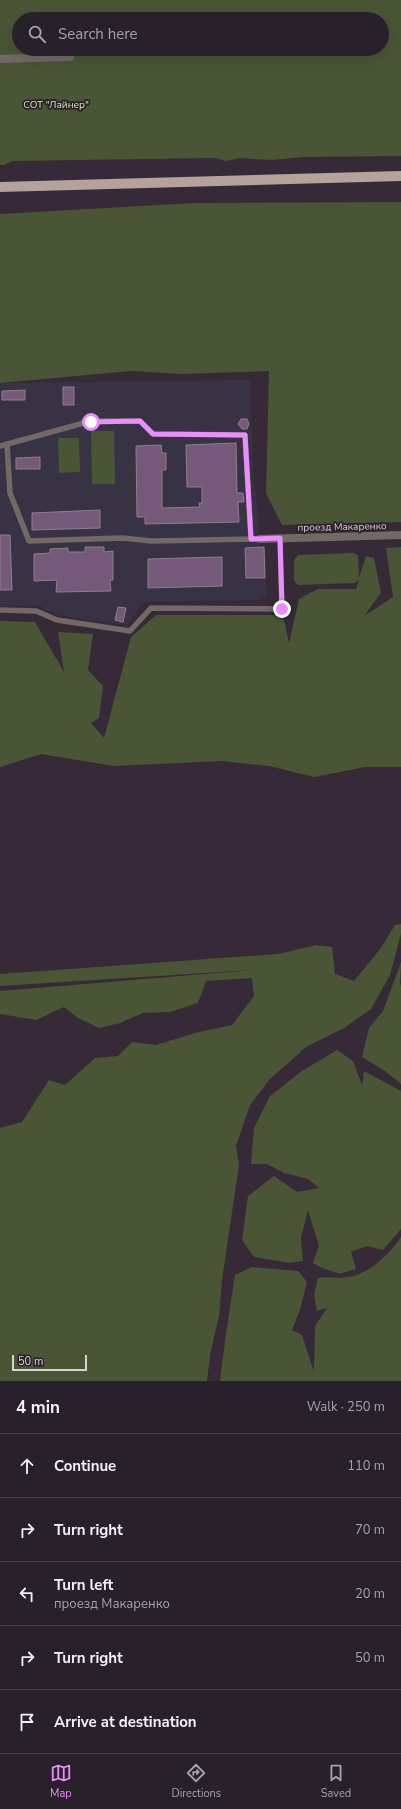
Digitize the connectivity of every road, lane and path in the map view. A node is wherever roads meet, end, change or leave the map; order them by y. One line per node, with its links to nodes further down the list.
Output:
1 (70, 57): 2 (street)
2 (0, 59)
3 (401, 176): 4 (main road)
4 (0, 187)
5 (7, 444): 6 (lane); 9 (lane); 9 (lane)
6 (0, 446)
7 (401, 536): 8 (street, проезд Макаренко)
8 (280, 538): 10 (street, проезд Макаренко); 11 (lane)
9 (251, 539): 10 (lane)
10 (260, 539)
11 (0, 610)

